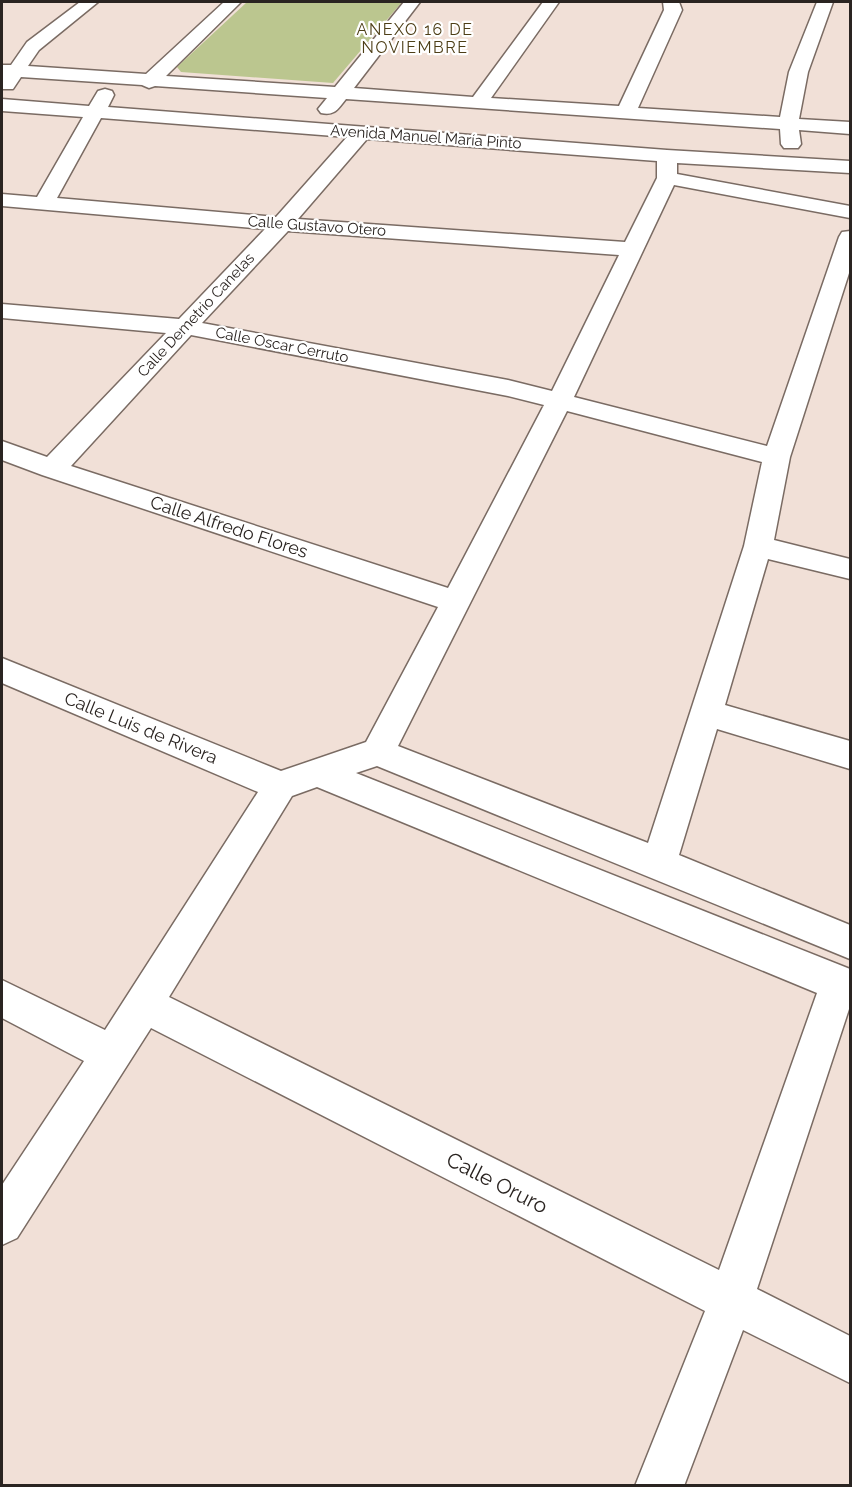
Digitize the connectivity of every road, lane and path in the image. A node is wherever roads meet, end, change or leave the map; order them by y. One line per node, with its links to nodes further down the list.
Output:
1 (90, 2): 8 (street)
2 (233, 2): 10 (street)
3 (412, 2): 12 (street)
4 (551, 2): 13 (street)
5 (671, 2): 16 (street)
6 (825, 2): 17 (street)
7 (2, 55): 8 (street)
8 (13, 66): 9 (street); 11 (street)
9 (114, 79): 10 (street); 15 (street)
10 (149, 82): 12 (street)
11 (2, 91)
12 (338, 94): 13 (street); 18 (street)
13 (478, 103): 16 (street)
14 (2, 105): 15 (street, Avenida Manuel María Pinto)
15 (96, 112): 18 (street, Avenida Manuel María Pinto); 26 (street)
16 (626, 113): 17 (street)
17 (787, 124): 19 (street); 22 (street)
18 (316, 128): 20 (street, Avenida Manuel María Pinto)
19 (850, 128)
20 (362, 132): 23 (street, Avenida Manuel María Pinto); 29 (street, Calle Demetrio Canelas)
21 (763, 162): 22 (street, Avenida Manuel María Pinto); 23 (street, Avenida Manuel María Pinto); 27 (street)
22 (795, 164): 24 (street, Avenida Manuel María Pinto)
23 (667, 167): 27 (street); 31 (street)
24 (850, 167)
25 (2, 200): 26 (street, Calle Gustavo Otero)
26 (44, 203): 29 (street, Calle Gustavo Otero)
27 (811, 205): 28 (street)
28 (850, 212)
29 (282, 224): 31 (street, Calle Gustavo Otero); 34 (street, Calle Demetrio Canelas)
30 (850, 237): 33 (street)
31 (632, 249): 35 (street)
32 (2, 311): 34 (street, Calle Oscar Cerruto)
33 (838, 313): 37 (street)
34 (185, 327): 35 (street, Calle Oscar Cerruto); 38 (street, Calle Demetrio Canelas)
35 (560, 400): 37 (street, Calle Oscar Cerruto); 41 (street)
36 (2, 450): 38 (street, Calle Alfredo Flores)
37 (777, 457): 39 (street)
38 (52, 469): 41 (street, Calle Alfredo Flores)
39 (758, 546): 40 (street); 43 (street)
40 (850, 569)
41 (457, 602): 44 (street)
42 (3, 672): 47 (street, Calle Luis de Rivera)
43 (705, 712): 45 (street); 48 (street)
44 (378, 752): 46 (street); 48 (street)
45 (850, 755)
46 (318, 773): 47 (street); 50 (street)
47 (280, 786): 52 (street)
48 (659, 863): 49 (street)
49 (850, 942)
50 (845, 986): 55 (street)
51 (2, 998): 53 (street)
52 (144, 1004): 53 (street); 55 (street, Calle Oruro)
53 (112, 1054): 54 (street)
54 (2, 1223)
55 (730, 1301): 56 (street, Calle Oruro); 57 (street)
56 (850, 1360)
57 (659, 1485)

